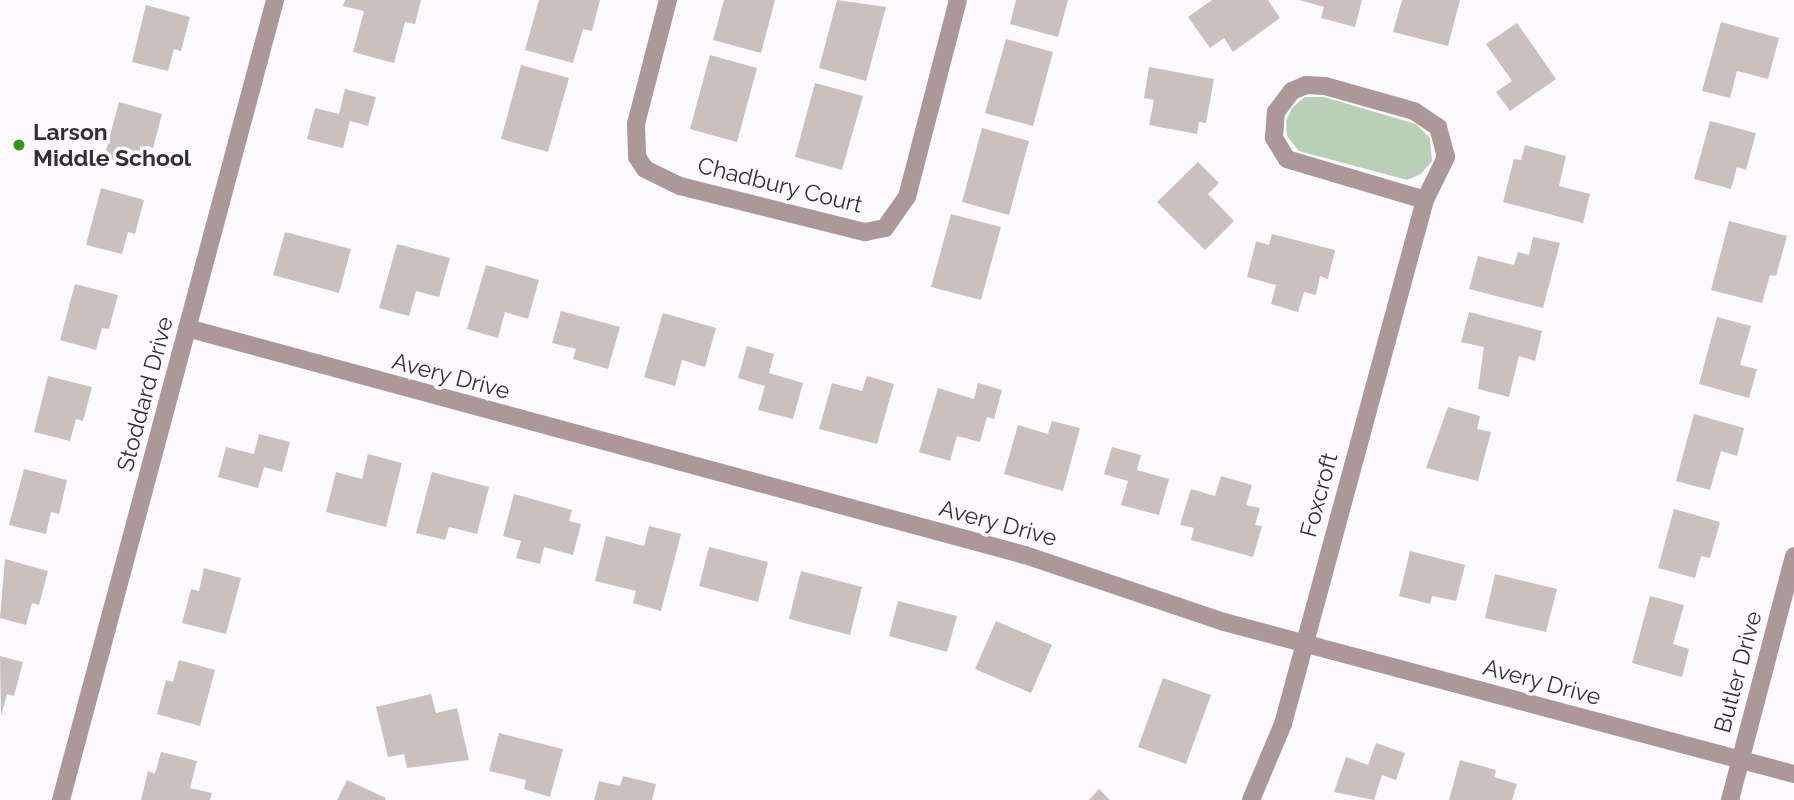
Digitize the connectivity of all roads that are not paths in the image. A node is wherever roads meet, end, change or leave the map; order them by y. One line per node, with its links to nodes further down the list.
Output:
1 (275, 0): 5 (street, Stoddard Drive)
2 (668, 0): 3 (street, Chadbury Court)
3 (958, 0)
4 (1425, 200): 4 (street, Foxcroft); 7 (street, Foxcroft)
5 (187, 328): 7 (street, Avery Drive); 10 (street, Stoddard Drive)
6 (1794, 556): 8 (street, Butler Drive)
7 (1304, 643): 8 (street, Avery Drive); 11 (street, Foxcroft)
8 (1740, 760): 9 (street, Avery Drive); 12 (street, Butler Drive)
9 (1794, 774)
10 (61, 800)
11 (1251, 800)
12 (1730, 800)

